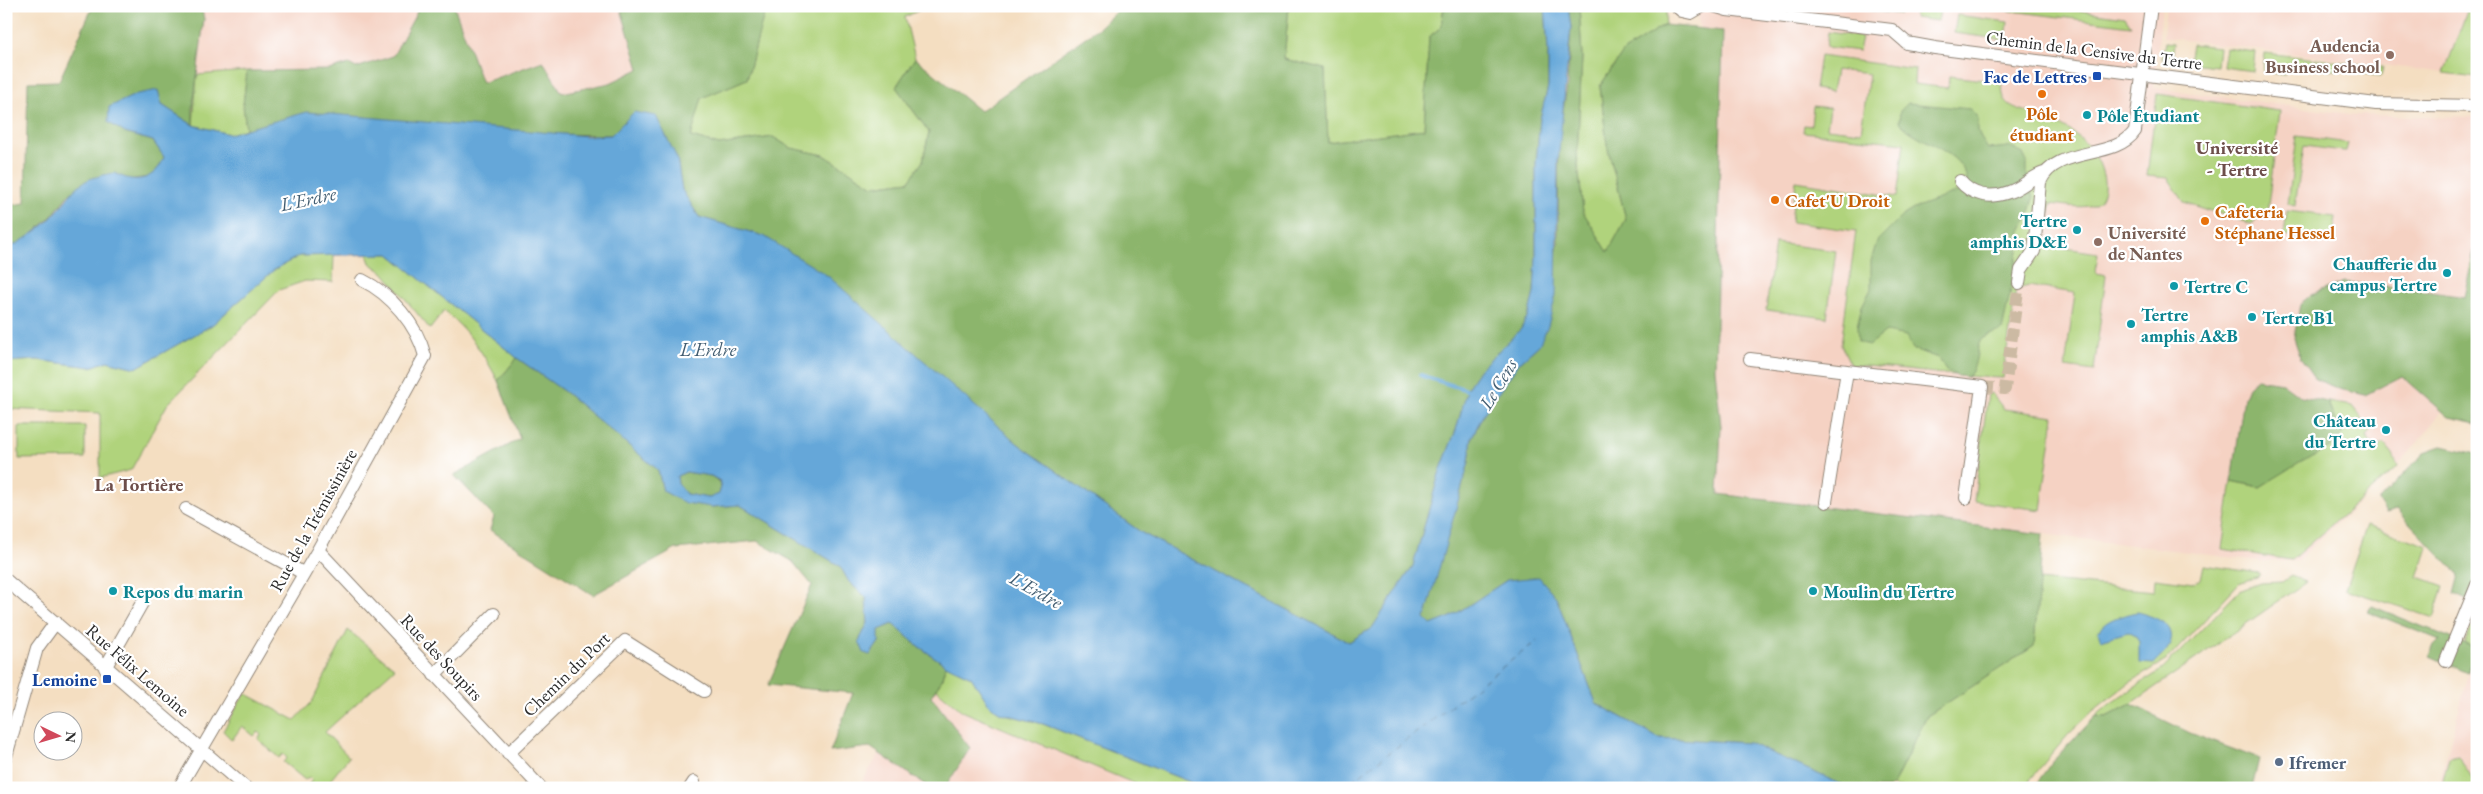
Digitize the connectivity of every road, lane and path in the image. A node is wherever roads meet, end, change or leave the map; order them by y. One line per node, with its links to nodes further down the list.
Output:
1 (1676, 6): 2 (street)
2 (1703, 6)
3 (1714, 6): 5 (street, Chemin de la Censive du Tertre)
4 (2150, 6): 5 (street)
5 (2143, 74): 6 (street, Chemin de la Censive du Tertre); 7 (street)
6 (2477, 106)
7 (2044, 173): 8 (street); 10 (street)
8 (1960, 181)
9 (362, 280): 16 (street, Rue de la Trémissinière)
10 (2019, 283)
11 (1750, 359): 12 (street)
12 (1847, 371): 13 (street); 14 (street)
13 (1966, 498)
14 (1826, 502)
15 (186, 509): 17 (street)
16 (318, 550): 17 (street, Rue de la Trémissinière); 25 (street, Rue des Soupirs)
17 (303, 573): 27 (street, Rue de la Trémissinière)
18 (6, 580): 22 (street, Rue Félix Lemoine)
19 (2477, 586): 23 (street)
20 (142, 603): 24 (street)
21 (494, 614): 25 (street)
22 (56, 622): 24 (street, Rue Félix Lemoine); 29 (street)
23 (2446, 661)
24 (105, 668): 27 (street, Rue Félix Lemoine)
25 (434, 675): 28 (street, Rue des Soupirs)
26 (704, 691): 28 (street, Chemin du Port)
27 (202, 750): 30 (street, Rue de la Trémissinière); 31 (street, Rue Félix Lemoine)
28 (508, 754): 32 (street, Rue des Soupirs)
29 (6, 756)
30 (179, 788)
31 (246, 788)
32 (541, 788)

